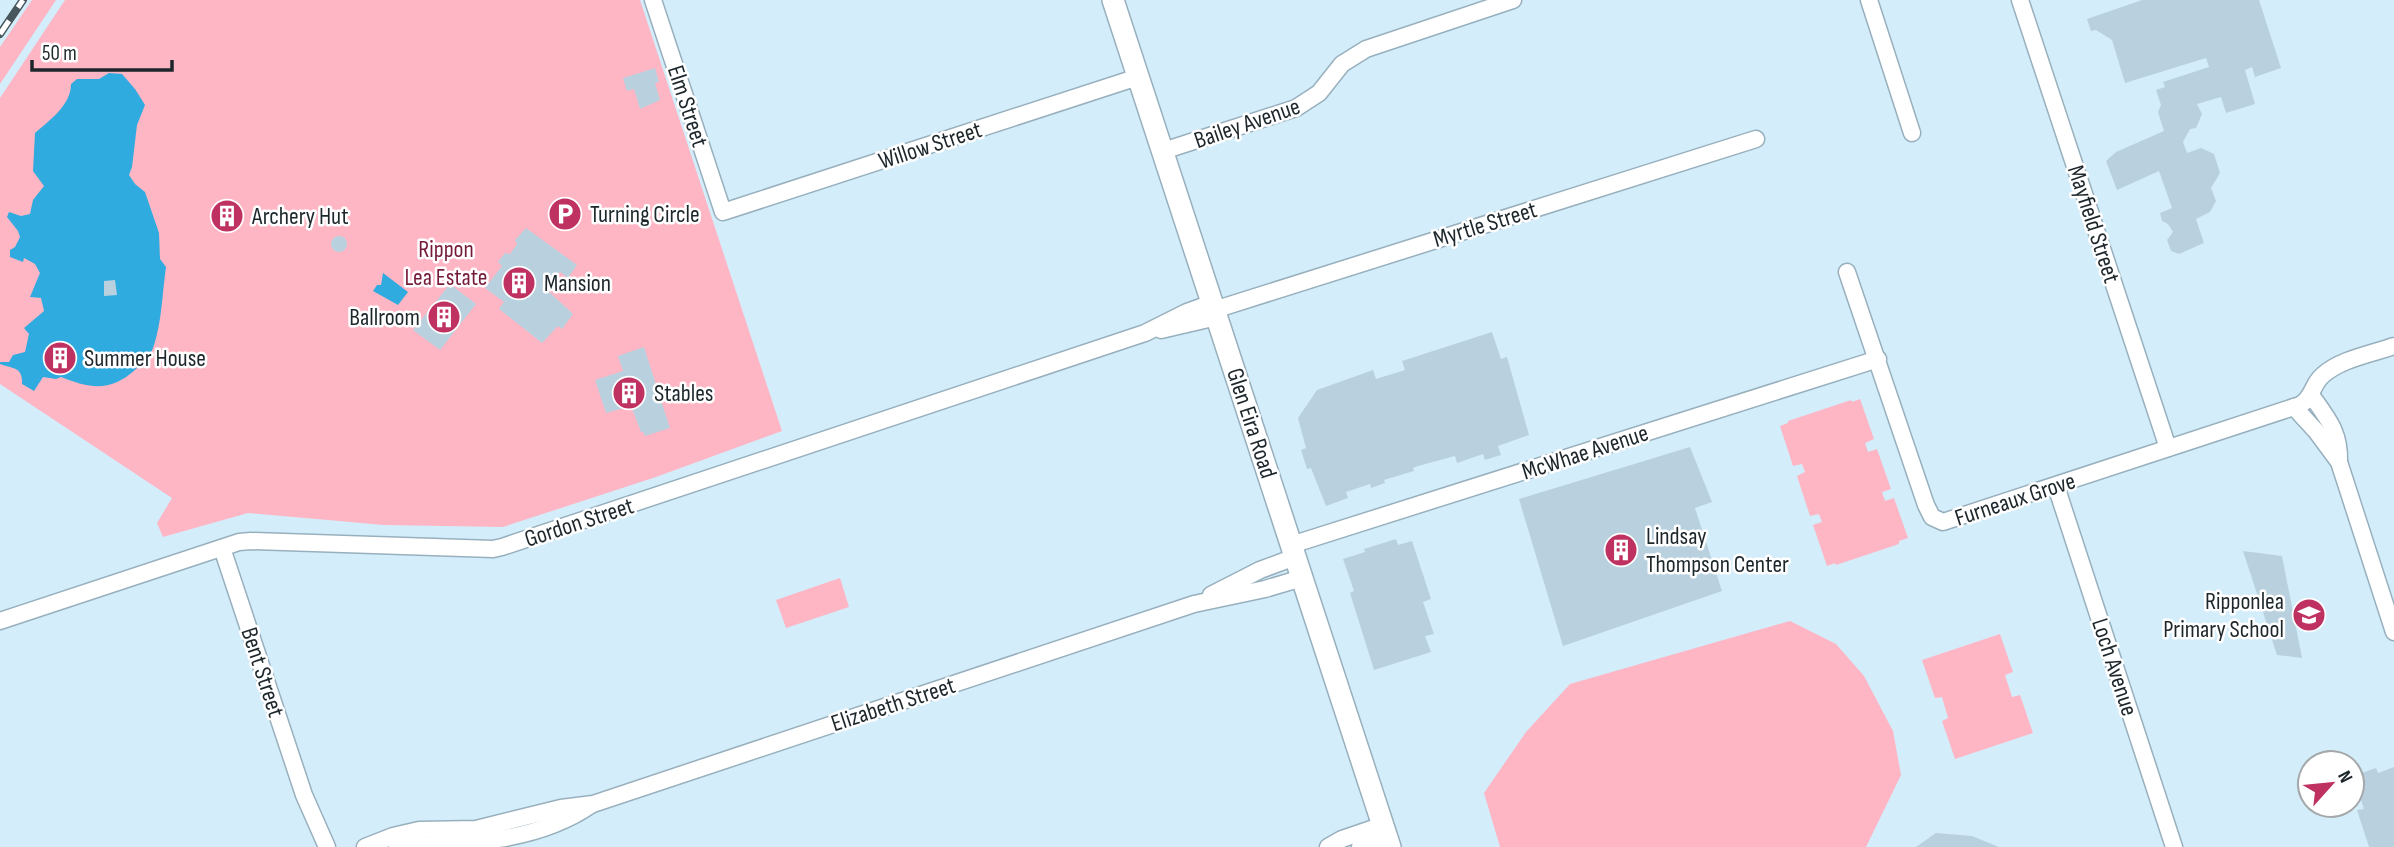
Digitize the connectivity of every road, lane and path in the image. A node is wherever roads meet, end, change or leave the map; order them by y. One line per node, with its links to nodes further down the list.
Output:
1 (653, 0): 10 (street, Elm Street)
2 (1113, 0): 6 (main road, Glen Eira Road)
3 (1513, 0): 9 (street, Bailey Avenue)
4 (1869, 0): 7 (street)
5 (2020, 0): 16 (street, Mayfield Street)
6 (1138, 77): 9 (main road, Glen Eira Road); 10 (street, Willow Street)
7 (1912, 133)
8 (1756, 139): 12 (street, Myrtle Street)
9 (1163, 151): 12 (main road, Glen Eira Road)
10 (723, 212)
11 (1847, 272): 14 (street, Furneaux Grove)
12 (1214, 310): 18 (street, Gordon Street); 19 (main road, Glen Eira Road)
13 (2394, 346): 15 (street)
14 (1878, 359): 17 (street, Furneaux Grove); 19 (street, McWhae Avenue)
15 (2303, 402): 16 (street, Furneaux Grove); 23 (street)
16 (2168, 448): 17 (street, Furneaux Grove)
17 (2056, 486): 33 (street, Loch Avenue)
18 (222, 548): 22 (street, Gordon Street); 24 (street, Bent Street)
19 (1293, 551): 20 (main road, Glen Eira Road); 21 (street, Elizabeth Street)
20 (1302, 578): 21 (street, Elizabeth Street); 26 (main road, Glen Eira Road)
21 (1194, 604): 25 (street, Elizabeth Street)
22 (0, 621)
23 (2394, 632)
24 (304, 795): 27 (street, Bent Street); 28 (street, Bent Street)
25 (593, 804): 29 (street, Elizabeth Street); 30 (street, Elizabeth Street)
26 (1387, 837): 31 (street); 32 (street)
27 (316, 847)
28 (327, 847)
29 (365, 847)
30 (397, 847)
31 (1328, 847)
32 (1360, 847)
33 (2174, 847)

